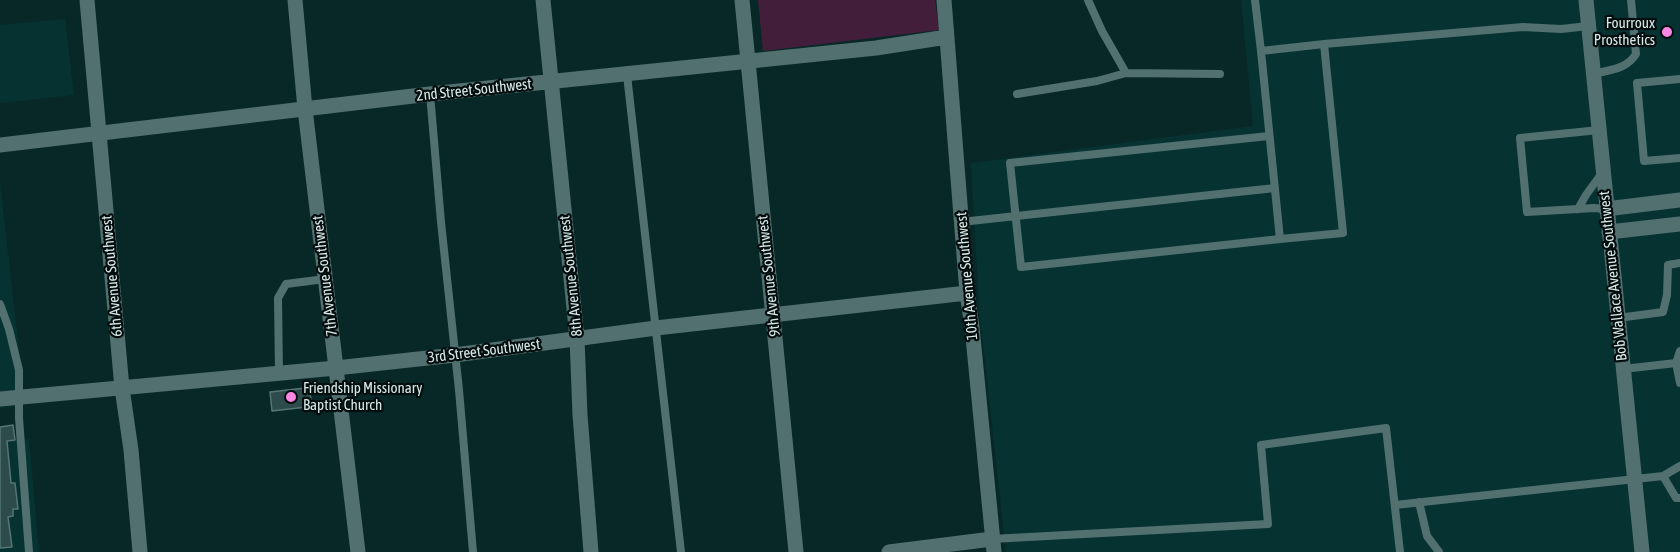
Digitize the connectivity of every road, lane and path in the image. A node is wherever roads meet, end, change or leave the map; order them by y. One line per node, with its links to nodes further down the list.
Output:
1 (87, 0): 25 (street, 6th Avenue Southwest)
2 (295, 0): 23 (street, 7th Avenue Southwest)
3 (543, 0): 20 (street, 8th Avenue Southwest)
4 (742, 0): 14 (street, 9th Avenue Southwest)
5 (944, 0): 11 (street, 10th Avenue Southwest)
6 (1088, 0): 15 (lane)
7 (1255, 0): 13 (lane)
8 (1586, 0): 10 (street, Bob Wallace Avenue Southwest)
9 (1631, 0): 17 (lane)
10 (1588, 26): 12 (lane); 17 (street, Bob Wallace Avenue Southwest)
11 (947, 37): 14 (street, 2nd Street Southwest); 35 (street, 10th Avenue Southwest)
12 (1324, 44): 13 (lane); 38 (lane)
13 (1261, 51): 26 (lane)
14 (748, 62): 18 (street, 2nd Street Southwest); 43 (street, 9th Avenue Southwest)
15 (1126, 73): 16 (lane); 22 (lane)
16 (1220, 74)
17 (1593, 74): 24 (street, Bob Wallace Avenue Southwest)
18 (627, 75): 20 (street, 2nd Street Southwest); 45 (lane)
19 (1680, 79): 28 (lane)
20 (551, 82): 21 (street, 2nd Street Southwest); 46 (street, 8th Avenue Southwest)
21 (430, 94): 23 (street, 2nd Street Southwest); 48 (lane)
22 (1017, 94)
23 (305, 109): 25 (street, 2nd Street Southwest); 40 (street, 7th Avenue Southwest)
24 (1599, 130): 29 (street, Bob Wallace Avenue Southwest); 32 (lane)
25 (99, 133): 27 (street, 2nd Street Southwest); 54 (street, 6th Avenue Southwest)
26 (1269, 136): 30 (lane); 34 (lane)
27 (0, 146)
28 (1680, 158)
29 (1603, 172): 32 (lane); 33 (street, Bob Wallace Avenue Southwest)
30 (1275, 188): 34 (lane); 38 (lane)
31 (1680, 201): 33 (street)
32 (1578, 209): 33 (lane)
33 (1606, 209): 37 (street, Bob Wallace Avenue Southwest)
34 (1016, 215): 35 (lane); 38 (lane)
35 (962, 222): 41 (street, 10th Avenue Southwest)
36 (1680, 224): 37 (street)
37 (1609, 232): 44 (street, Bob Wallace Avenue Southwest)
38 (1280, 239)
39 (1680, 263): 44 (lane)
40 (325, 279): 50 (street, 7th Avenue Southwest); 52 (lane)
41 (967, 293): 43 (street, 3rd Street Southwest); 63 (street, 10th Avenue Southwest)
42 (0, 304): 55 (lane)
43 (773, 315): 45 (street, 3rd Street Southwest); 70 (street, 9th Avenue Southwest)
44 (1618, 318): 51 (street, Bob Wallace Avenue Southwest)
45 (656, 328): 46 (street, 3rd Street Southwest); 69 (lane)
46 (578, 338): 48 (street, 3rd Street Southwest); 68 (street, 8th Avenue Southwest)
47 (1680, 351): 49 (lane)
48 (456, 355): 50 (street, 3rd Street Southwest); 67 (lane)
49 (1676, 363): 51 (lane); 53 (lane)
50 (336, 368): 52 (street, 3rd Street Southwest); 66 (street, 7th Avenue Southwest)
51 (1623, 369): 59 (street, Bob Wallace Avenue Southwest)
52 (279, 373): 54 (street, 3rd Street Southwest)
53 (1680, 383)
54 (122, 388): 55 (street, 3rd Street Southwest); 65 (street, 6th Avenue Southwest)
55 (19, 397): 56 (street, 3rd Street Southwest); 64 (lane)
56 (0, 399)
57 (1680, 466): 58 (lane)
58 (1663, 476): 59 (lane); 60 (lane)
59 (1635, 480): 61 (lane); 74 (street, Bob Wallace Avenue Southwest)
60 (1680, 498)
61 (1419, 502): 62 (lane); 73 (lane)
62 (1395, 505): 63 (lane); 72 (lane)
63 (993, 546): 71 (street)
64 (29, 552)
65 (140, 552)
66 (358, 552)
67 (473, 552)
68 (591, 552)
69 (681, 552)
70 (796, 552)
71 (889, 552)
72 (1400, 552)
73 (1439, 552)
74 (1642, 552)

